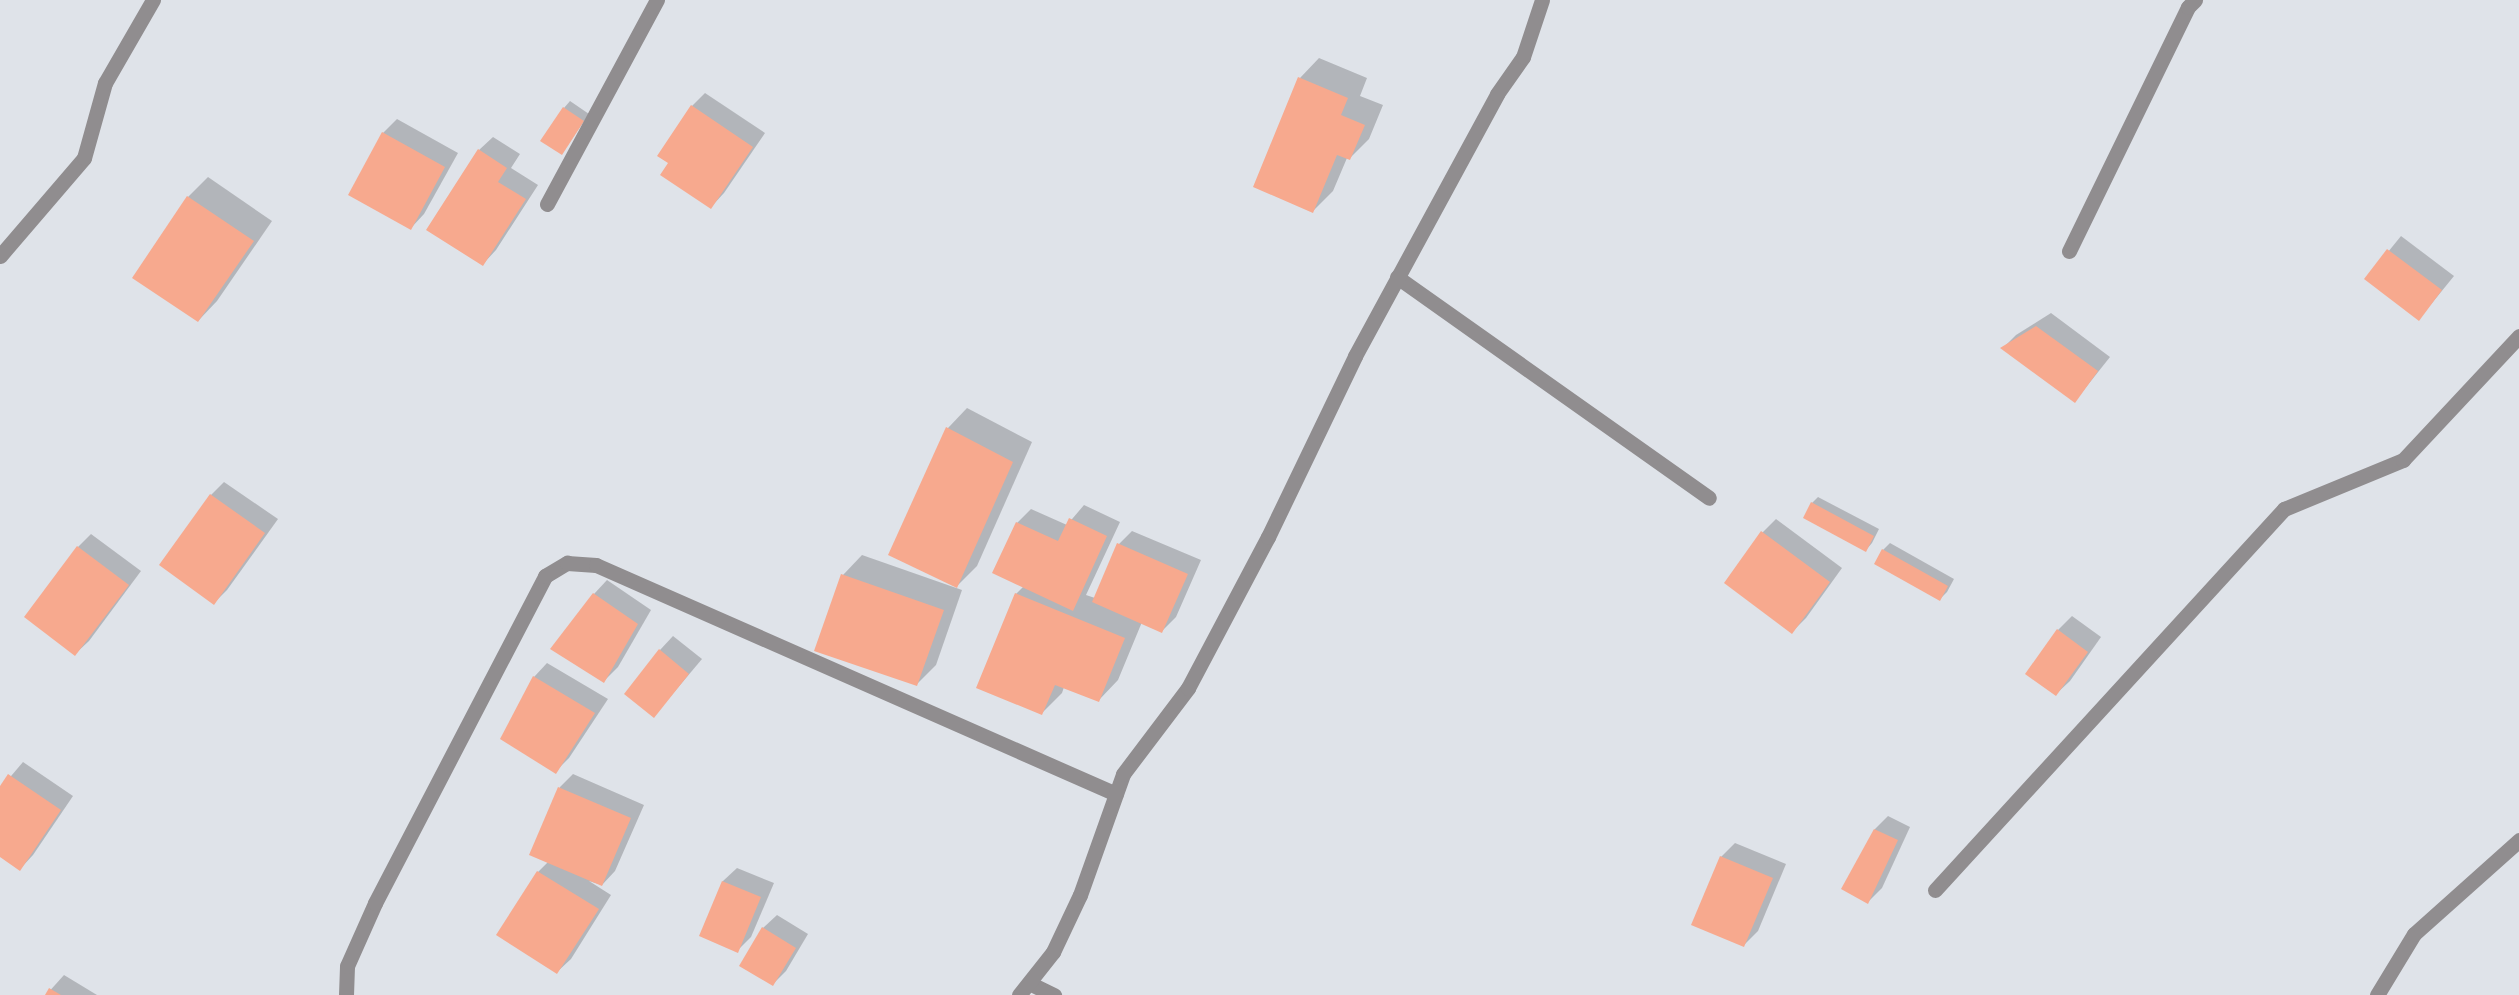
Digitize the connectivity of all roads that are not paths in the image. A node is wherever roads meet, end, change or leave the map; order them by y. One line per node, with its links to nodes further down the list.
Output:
1 (153, 0): 7 (street)
2 (657, 0): 5 (street)
3 (1542, 0): 8 (street)
4 (2195, 0): 6 (street)
5 (547, 204)
6 (2069, 251)
7 (0, 256)
8 (1397, 277): 10 (street); 11 (street)
9 (2519, 336): 13 (street)
10 (1709, 498)
11 (1116, 794): 14 (street); 15 (street)
12 (2519, 840): 17 (street)
13 (1935, 890)
14 (1024, 989): 16 (street)
15 (346, 995)
16 (1054, 995)
17 (2377, 995)

